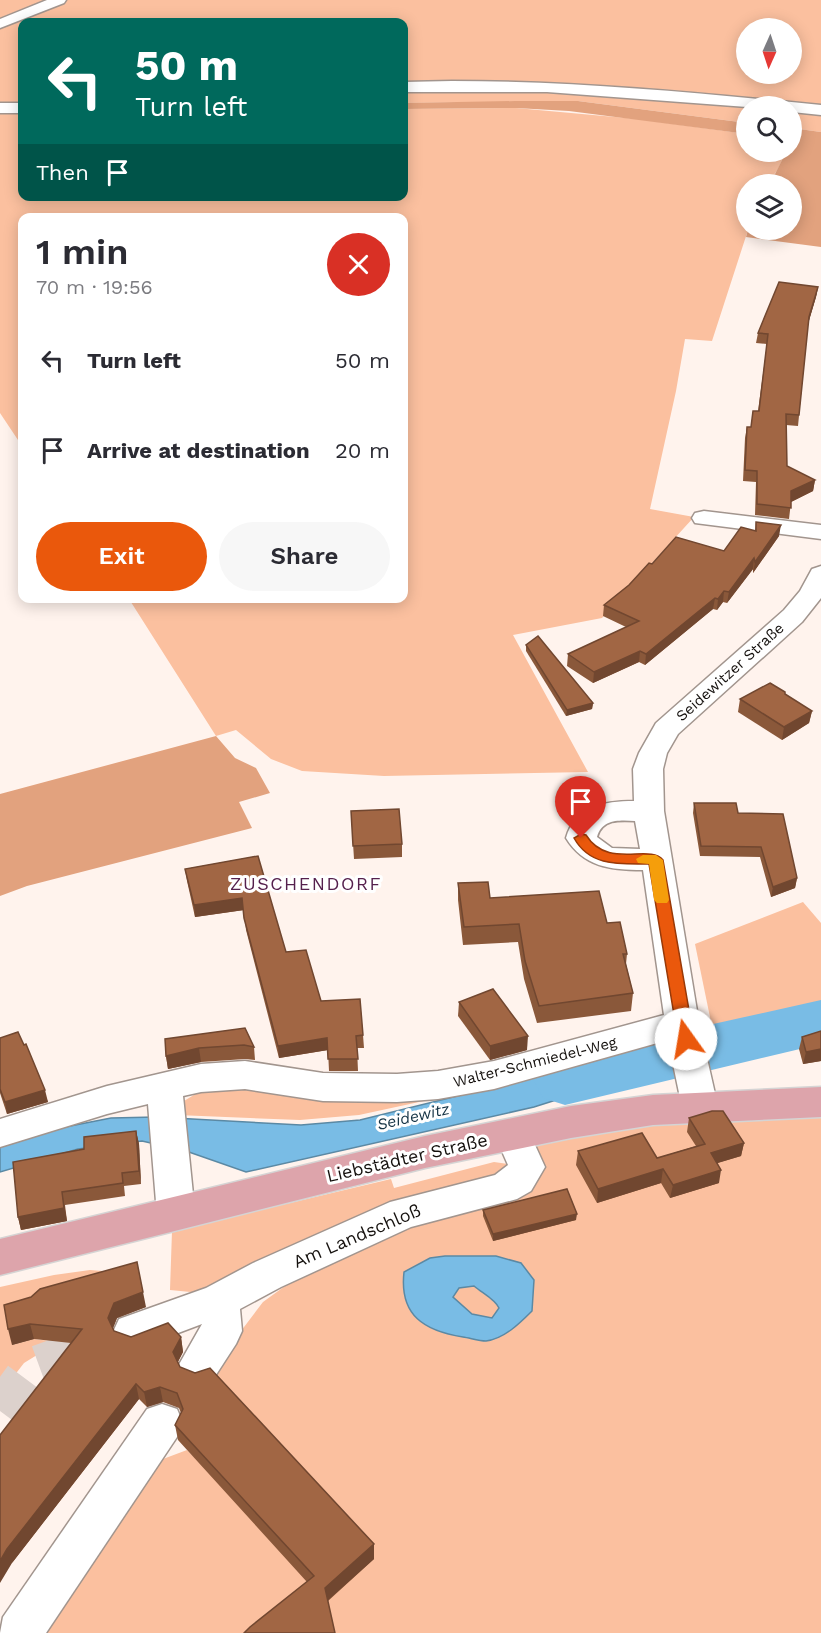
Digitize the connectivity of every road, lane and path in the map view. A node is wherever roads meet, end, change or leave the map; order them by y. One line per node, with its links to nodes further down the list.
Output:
1 (59, 0): 2 (street)
2 (0, 24)
3 (408, 87): 4 (street)
4 (736, 102)
5 (0, 108): 6 (street)
6 (18, 108)
7 (802, 108): 8 (street)
8 (821, 110)
9 (704, 518): 10 (street)
10 (821, 532)
11 (821, 574): 12 (street, Seidewitzer Straße)
12 (649, 811): 13 (street, Seidewitzer Straße); 13 (street)
13 (656, 860): 14 (street, Seidewitzer Straße)
14 (687, 1043): 15 (street, Walter-Schmiedel-Weg); 17 (street, Seidewitzer Straße)
15 (165, 1095): 18 (street, Walter-Schmiedel-Weg); 20 (street)
16 (821, 1102): 17 (main road, Liebstädter Straße)
17 (700, 1107): 19 (main road, Liebstädter Straße)
18 (0, 1133)
19 (512, 1133): 20 (main road, Liebstädter Straße); 22 (street, Am Landschloß)
20 (176, 1214): 21 (main road, Liebstädter Straße)
21 (0, 1257)
22 (220, 1300): 23 (street, Am Landschloß); 24 (street)
23 (133, 1332)
24 (198, 1368)
25 (162, 1423): 26 (street)
26 (20, 1633)

